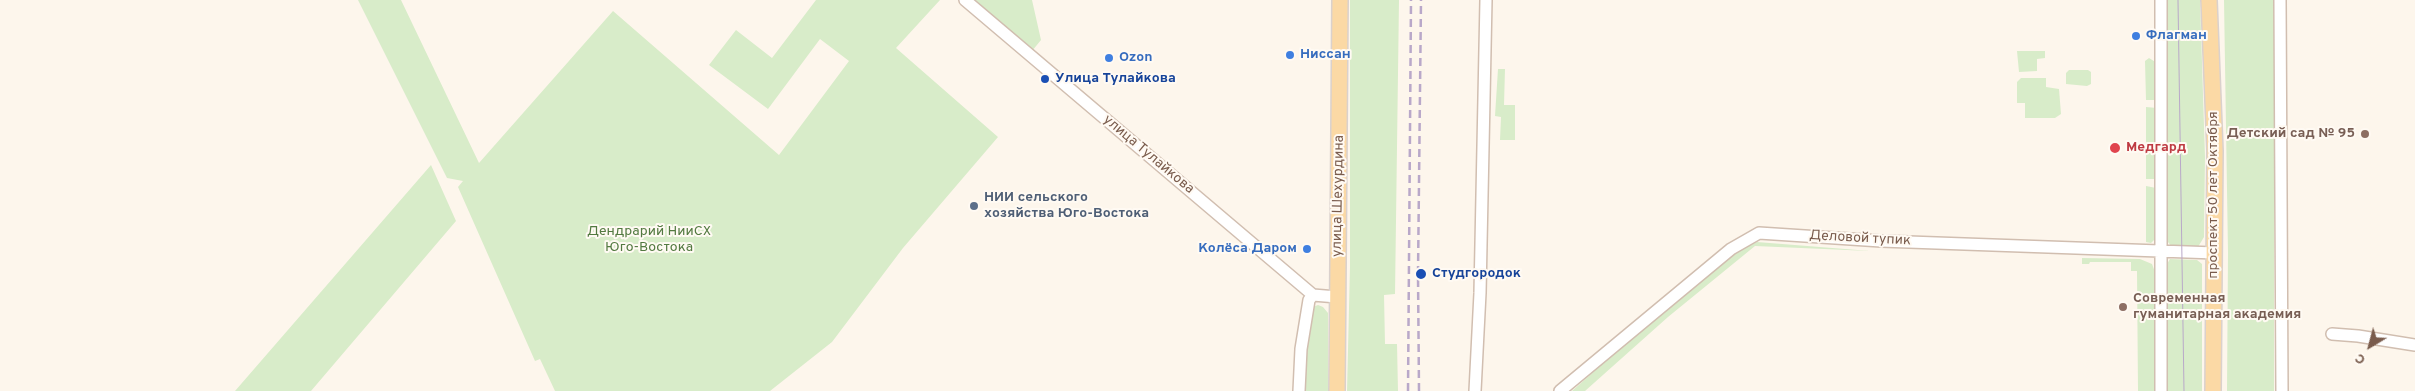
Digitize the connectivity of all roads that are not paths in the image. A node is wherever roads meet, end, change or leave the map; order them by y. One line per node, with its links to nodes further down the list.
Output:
1 (965, 0): 9 (street, улица Тулайкова)
2 (1340, 0): 10 (main road, улица Шехурдина)
3 (1486, 0): 15 (street)
4 (2161, 0): 7 (street)
5 (2209, 0): 8 (main road, проспект 50 лет Октября)
6 (2280, 0): 19 (street)
7 (2161, 252): 8 (street, Деловой тупик); 16 (street, Деловой тупик); 17 (street)
8 (2215, 253): 18 (main road, проспект 50 лет Октября)
9 (1313, 295): 10 (street); 13 (street)
10 (1338, 297): 14 (main road, улица Шехурдина)
11 (2332, 334): 12 (street)
12 (2415, 345)
13 (1299, 391)
14 (1337, 391)
15 (1475, 391)
16 (1560, 391)
17 (2161, 391)
18 (2213, 391)
19 (2282, 391)

